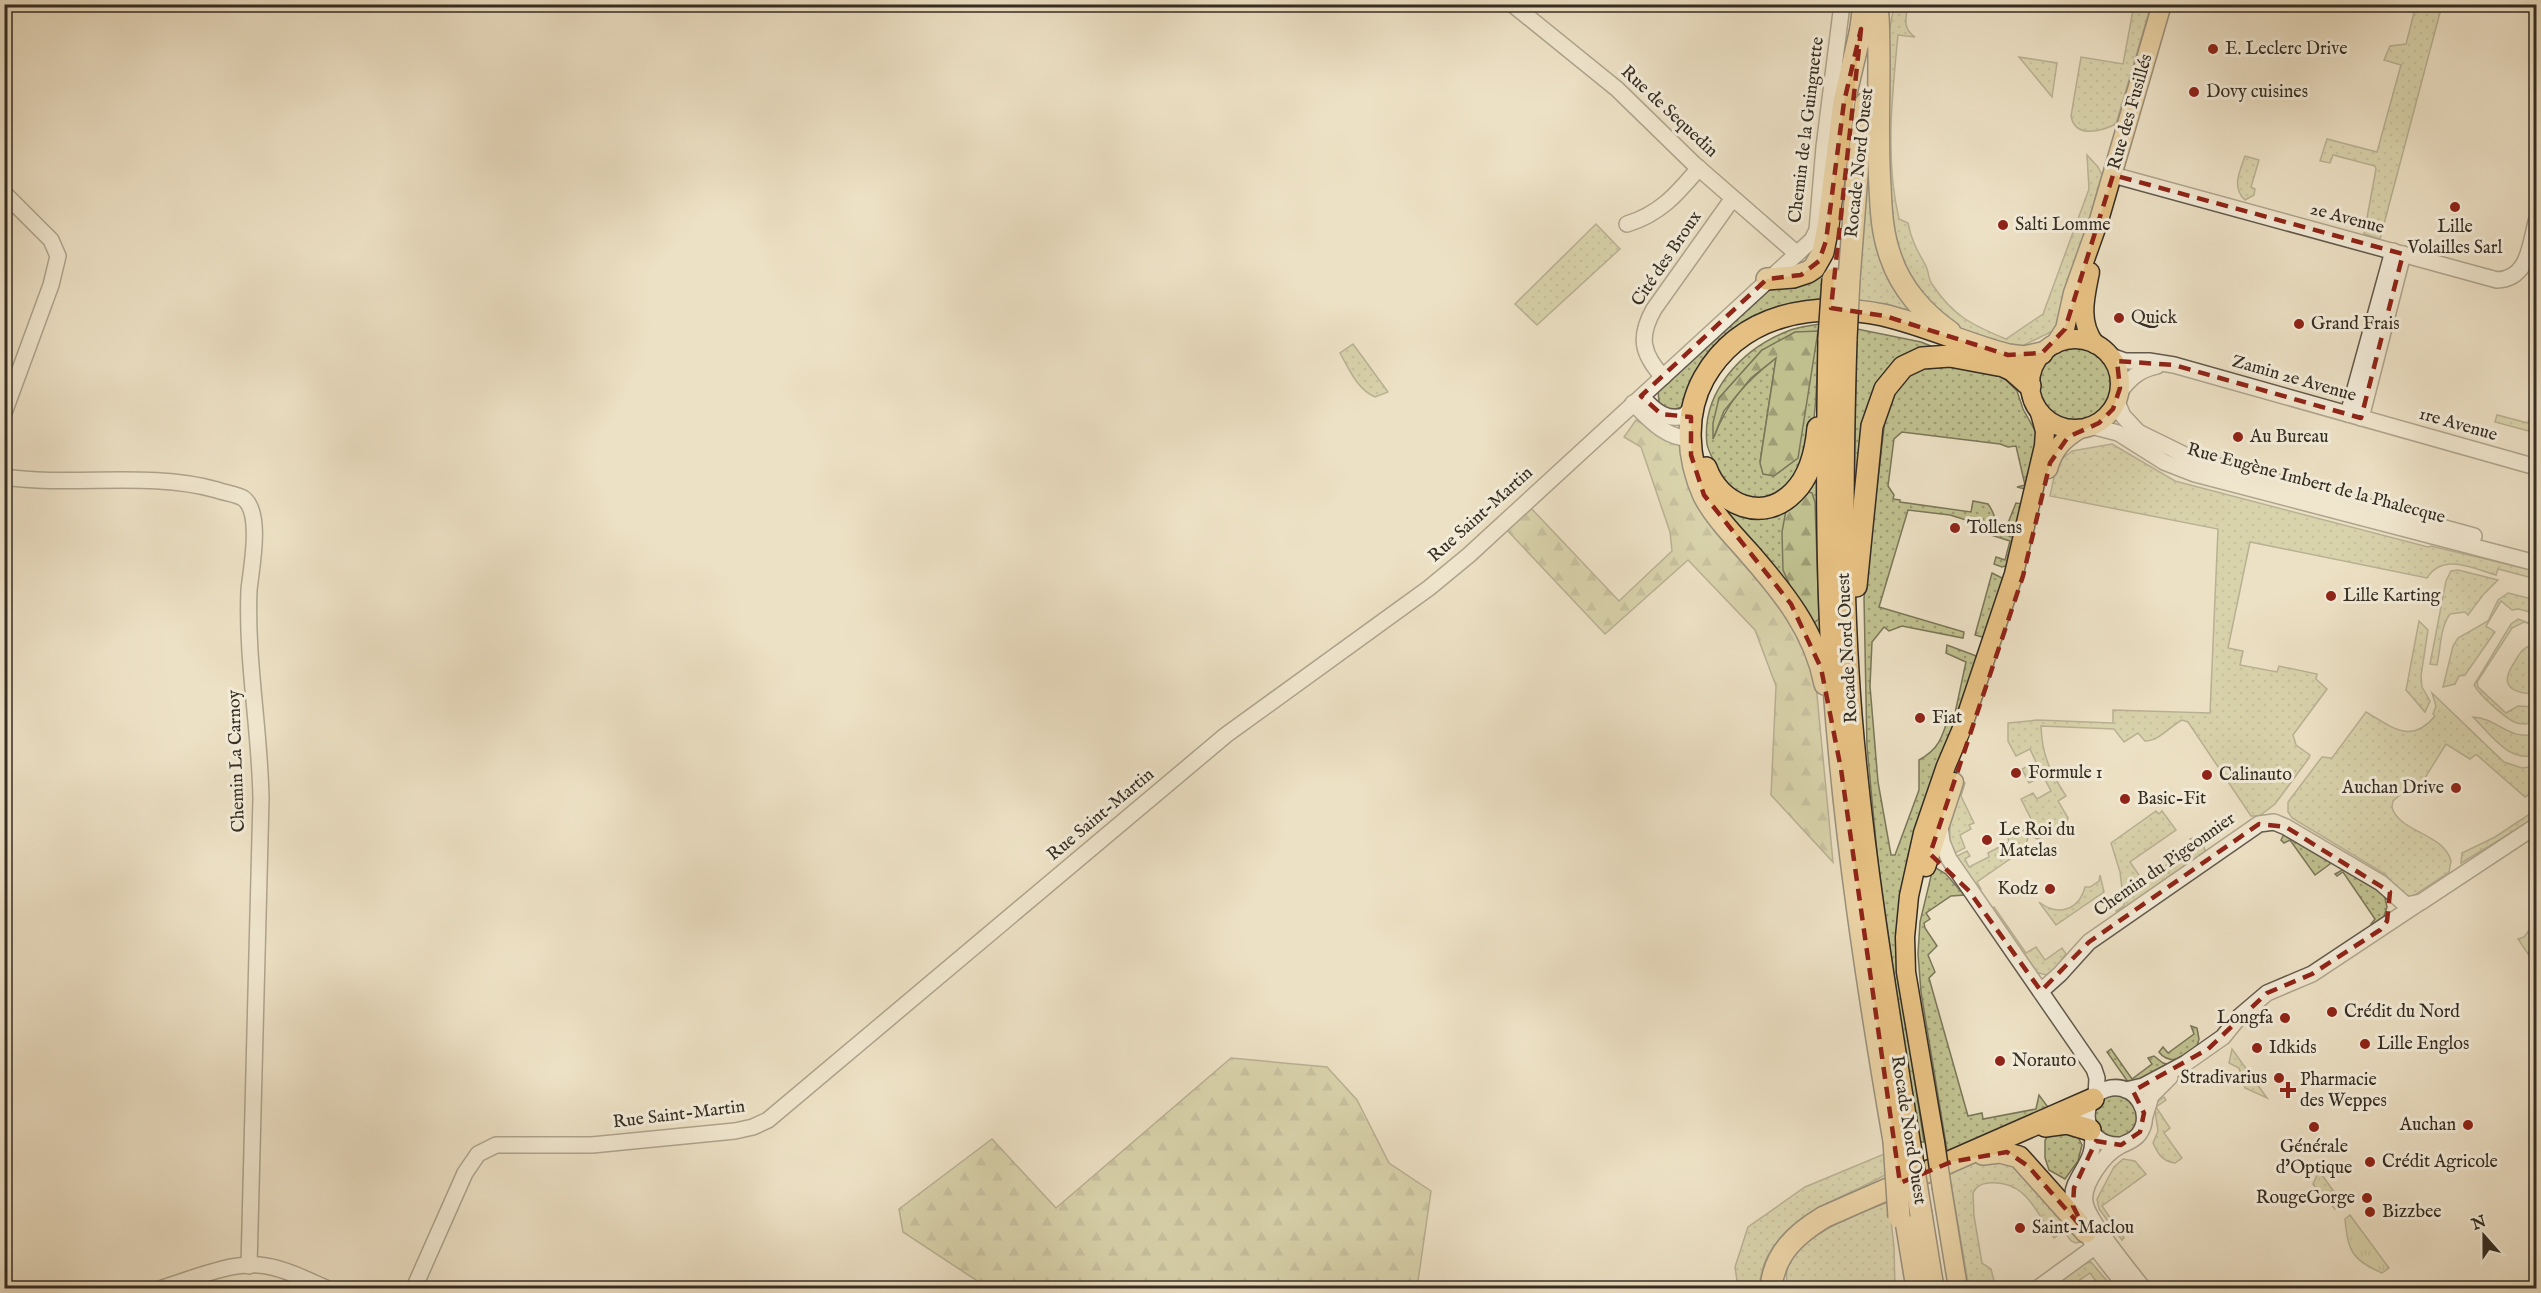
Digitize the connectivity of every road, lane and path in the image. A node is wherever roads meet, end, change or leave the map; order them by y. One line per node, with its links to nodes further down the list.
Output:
1 (1512, 4): 6 (street, Rue de Sequedin)
2 (1842, 4): 14 (street, Chemin de la Guinguette)
3 (2162, 4): 7 (main road, Rue des Fusillés)
4 (1874, 8): 5 (highway, Rocade Nord Ouest); 16 (highway, Rocade Nord Ouest); 18 (highway)
5 (1861, 28): 14 (highway); 16 (highway, Rocade Nord Ouest)
6 (1699, 168): 9 (street, Rue de Sequedin); 12 (street)
7 (2113, 175): 10 (main road, Rue des Fusillés); 13 (street, 2e Avenue)
8 (4, 193): 29 (street)
9 (1735, 200): 14 (street, Rue de Sequedin); 24 (street, Cité des Broux)
10 (2099, 220): 19 (main road); 20 (main road)
11 (2536, 222): 13 (street, 2e Avenue)
12 (1627, 224)
13 (2398, 252): 31 (street)
14 (1796, 262): 15 (highway)
15 (1767, 279): 24 (street, Rue Saint-Martin)
16 (1841, 279): 17 (highway, Rocade Nord Ouest, bridge)
17 (1838, 339): 28 (highway); 39 (highway, Rocade Nord Ouest); 40 (highway, Rocade Nord Ouest)
18 (1960, 339): 20 (highway); 28 (highway)
19 (2095, 344): 20 (main road); 21 (main road)
20 (2049, 349): 25 (main road)
21 (2110, 356): 22 (street, Zamin 2e Avenue); 26 (main road)
22 (2174, 365): 26 (street, Zamin 2e Avenue); 31 (street, Zamin 2e Avenue)
23 (2003, 366): 25 (highway); 28 (highway); 39 (highway)
24 (1663, 377): 27 (street, Rue Saint-Martin)
25 (2030, 386): 30 (main road)
26 (2118, 397): 32 (main road); 37 (street, Rue Eugène Imbert de la Phalecque)
27 (1637, 399): 28 (street); 34 (street); 66 (street, Rue Saint-Martin)
28 (1698, 411): 34 (highway)
29 (4, 413)
30 (2040, 413): 32 (main road); 43 (main road)
31 (2354, 416): 33 (street, Zamin 2e Avenue)
32 (2086, 428): 38 (street, Rue Eugène Imbert de la Phalecque); 41 (main road)
33 (2404, 430): 35 (street, 1re Avenue)
34 (1690, 438): 40 (highway)
35 (2536, 467)
36 (4, 477): 63 (street, Chemin La Carnoy)
37 (2536, 554)
38 (2536, 563)
39 (1851, 715): 58 (highway, Rocade Nord Ouest)
40 (1840, 769): 58 (highway, Rocade Nord Ouest)
41 (1941, 822): 44 (main road); 45 (street)
42 (2536, 826): 47 (street)
43 (1923, 833): 44 (street); 51 (main road)
44 (1930, 854): 45 (street); 51 (main road)
45 (1969, 891): 49 (street)
46 (2390, 892): 47 (street, Chemin du Pigeonnier); 48 (street); 49 (street, Chemin du Pigeonnier)
47 (2421, 902): 48 (street)
48 (2380, 930): 52 (street)
49 (2041, 991): 50 (street)
50 (2052, 1007): 53 (street); 54 (street)
51 (1915, 1021): 71 (main road, bridge)
52 (2191, 1060): 53 (street); 55 (street)
53 (2123, 1089): 54 (street); 55 (street)
54 (2094, 1097): 56 (street); 57 (highway)
55 (2145, 1116): 59 (street)
56 (2091, 1132): 57 (highway); 59 (street); 62 (street)
57 (1999, 1142): 60 (highway)
58 (1902, 1144): 61 (highway, bridge)
59 (2121, 1145): 74 (street)
60 (1951, 1162): 62 (highway); 67 (highway)
61 (1908, 1215): 68 (highway); 69 (highway, Rocade Nord Ouest); 70 (highway, Rocade Nord Ouest)
62 (2091, 1239): 72 (street); 73 (street)
63 (249, 1266): 64 (street); 65 (street)
64 (162, 1288)
65 (326, 1288)
66 (414, 1288)
67 (1771, 1288)
68 (1904, 1288)
69 (1917, 1288)
70 (1933, 1288)
71 (1958, 1288)
72 (2038, 1288)
73 (2127, 1288)
74 (2143, 1288)

